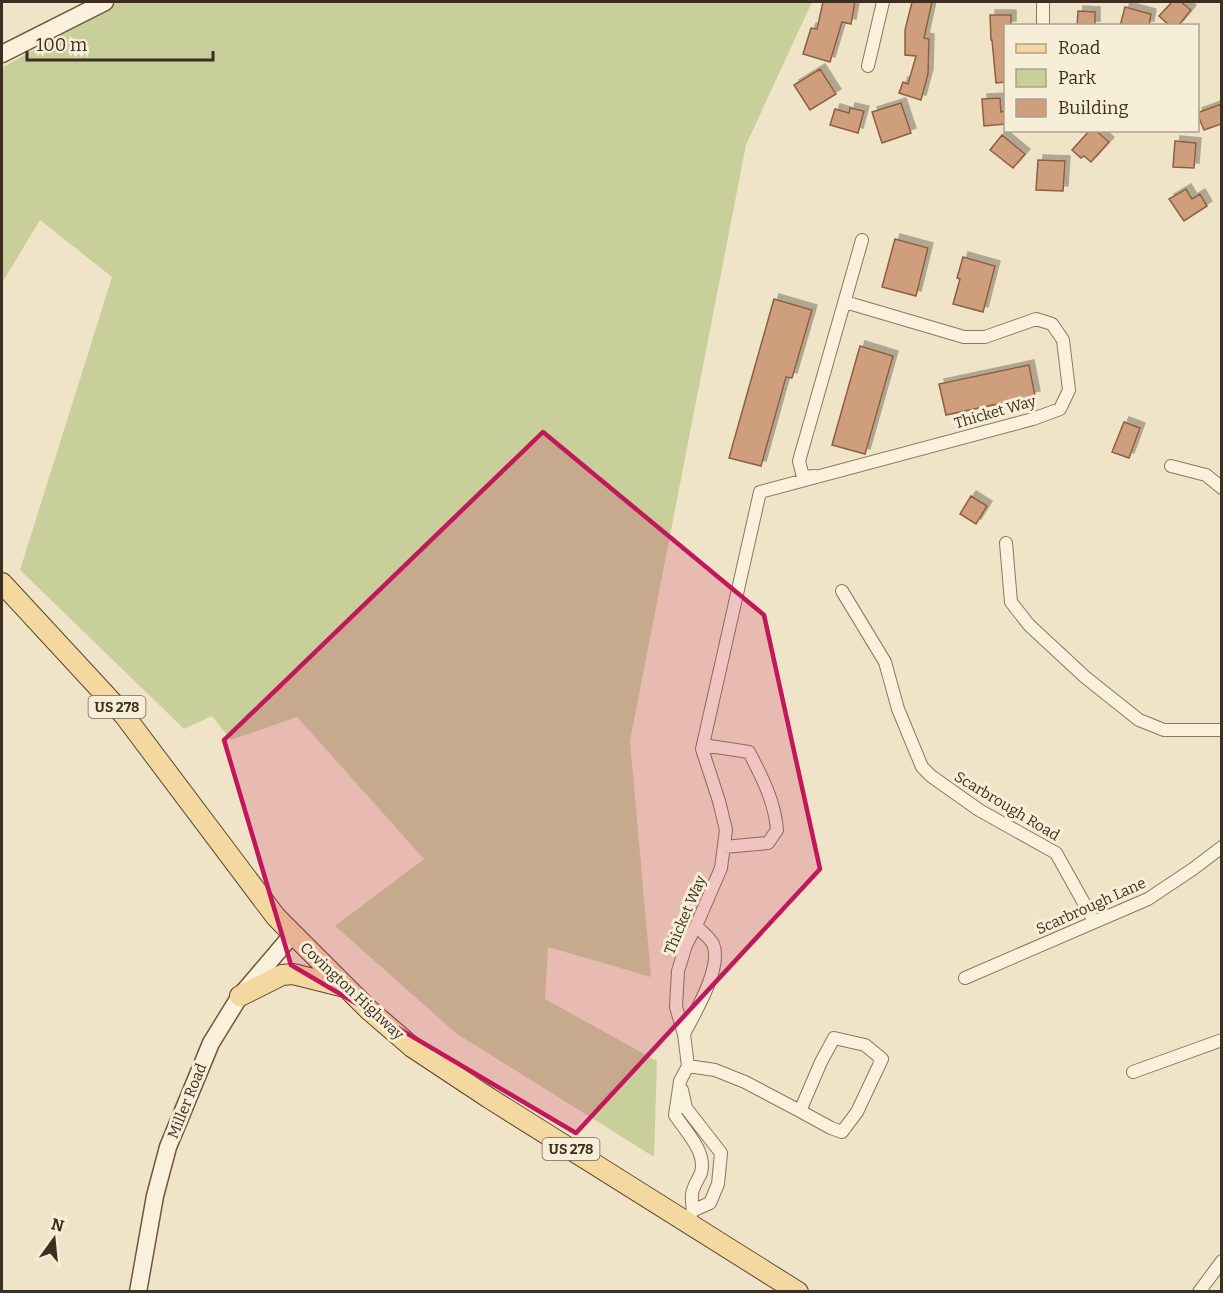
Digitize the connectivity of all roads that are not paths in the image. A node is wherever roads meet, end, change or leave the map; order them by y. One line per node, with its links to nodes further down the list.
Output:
1 (105, 2): 5 (street)
2 (883, 2): 6 (street)
3 (1043, 2): 4 (street)
4 (1043, 24)
5 (2, 54)
6 (868, 66)
7 (862, 240): 8 (street)
8 (844, 302): 10 (street); 10 (street, Thicket Way)
9 (1171, 466): 11 (street)
10 (816, 477): 16 (street, Thicket Way)
11 (1221, 488)
12 (1006, 543): 15 (street)
13 (2, 583): 21 (main road, Covington Highway / US 278)
14 (842, 591): 19 (street, Scarbrough Road)
15 (1221, 730)
16 (703, 745): 17 (street, Thicket Way); 17 (street)
17 (724, 847): 20 (street, Thicket Way)
18 (1221, 847): 19 (street, Scarbrough Lane)
19 (1094, 921): 22 (street, Scarbrough Lane)
20 (696, 926): 25 (street, Thicket Way); 25 (street)
21 (292, 935): 23 (main road, Covington Highway / US 278); 24 (street, Miller Road)
22 (965, 978)
23 (346, 988): 24 (main road); 31 (main road, Covington Highway / US 278)
24 (240, 996): 33 (street, Miller Road)
25 (684, 1034): 27 (street, Thicket Way)
26 (1221, 1040): 28 (street)
27 (688, 1066): 29 (street); 30 (street)
28 (1133, 1072)
29 (680, 1081): 31 (street); 31 (street)
30 (800, 1111): 30 (street)
31 (691, 1216): 34 (main road, Covington Highway / US 278)
32 (1221, 1261): 35 (street)
33 (138, 1292)
34 (798, 1292)
35 (1199, 1292)

